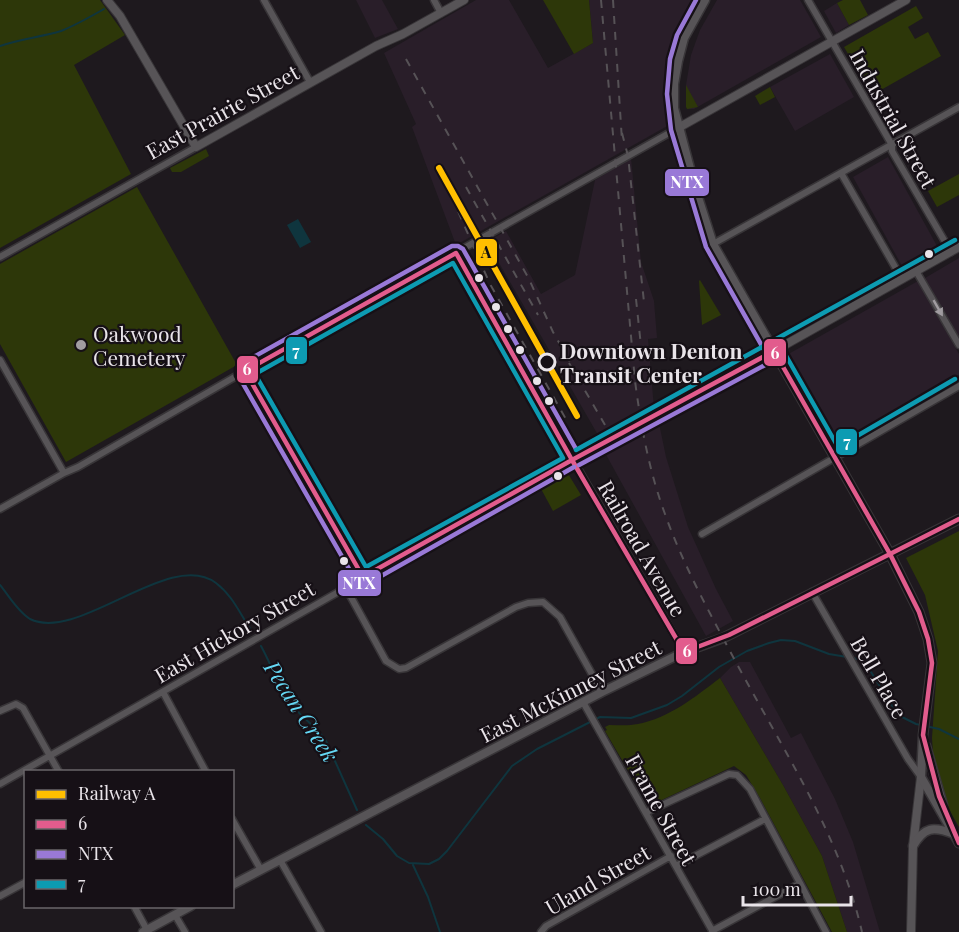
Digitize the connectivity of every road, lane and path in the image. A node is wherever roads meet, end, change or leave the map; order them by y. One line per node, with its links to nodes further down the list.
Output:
1 (106, 0): 14 (street)
2 (264, 0): 10 (street)
3 (434, 0): 8 (street)
4 (464, 0): 8 (street, East Prairie Street)
5 (705, 0): 12 (main road)
6 (808, 0): 9 (street, Industrial Street)
7 (906, 0): 9 (street)
8 (441, 13): 10 (street, East Prairie Street)
9 (832, 42): 12 (street); 13 (street, Industrial Street)
10 (310, 82): 14 (street, East Prairie Street)
11 (959, 107): 13 (street)
12 (678, 128): 16 (main road); 25 (street)
13 (892, 145): 15 (street); 18 (street, Industrial Street)
14 (196, 147): 19 (street, East Prairie Street)
15 (841, 173): 16 (street); 21 (street)
16 (713, 244): 23 (main road)
17 (959, 247): 18 (street, East Hickory Street)
18 (951, 252): 20 (street, East Hickory Street)
19 (0, 257)
20 (916, 271): 21 (street, East Hickory Street); 22 (street, one-way to 22)
21 (902, 279): 23 (street, East Hickory Street)
22 (959, 345)
23 (774, 351): 27 (main road); 28 (street, East Hickory Street)
24 (0, 360): 29 (street)
25 (245, 371): 29 (street); 34 (street)
26 (959, 386): 27 (street)
27 (835, 457): 32 (street); 33 (main road)
28 (573, 460): 34 (street, East Hickory Street); 37 (street, Railroad Avenue)
29 (64, 473): 30 (street)
30 (0, 509)
31 (959, 519): 33 (main road, East McKinney Street)
32 (702, 534)
33 (890, 554): 36 (main road, East McKinney Street); 42 (main road)
34 (363, 577): 35 (street, East Hickory Street)
35 (346, 588): 38 (street, East Hickory Street); 39 (street)
36 (812, 592): 37 (main road, East McKinney Street); 48 (street, Bell Place)
37 (684, 652): 39 (main road, East McKinney Street)
38 (163, 692): 43 (street, East Hickory Street); 46 (street)
39 (602, 692): 40 (main road, East McKinney Street)
40 (583, 702): 50 (street, Frame Street); 57 (main road, East McKinney Street)
41 (0, 711): 43 (street)
42 (923, 735): 48 (main road); 53 (main road)
43 (50, 756): 44 (street, East Hickory Street); 45 (street)
44 (25, 770)
45 (58, 770)
46 (205, 770)
47 (24, 771): 49 (street, East Hickory Street)
48 (921, 777): 53 (main road); 55 (street)
49 (0, 784)
50 (647, 812): 51 (street); 56 (street, Frame Street)
51 (765, 819): 58 (street, Uland Street); 62 (street)
52 (234, 823): 59 (street)
53 (954, 834): 54 (main road); 55 (main road)
54 (959, 843)
55 (913, 846): 73 (street)
56 (671, 856): 58 (street, Frame Street); 71 (street, Uland Street)
57 (280, 860): 59 (main road, East McKinney Street); 70 (street)
58 (676, 867): 68 (street, Frame Street)
59 (261, 870): 61 (main road, East McKinney Street)
60 (24, 883): 63 (street)
61 (234, 884)
62 (799, 884): 68 (street); 72 (street)
63 (0, 896)
64 (135, 908): 67 (street)
65 (187, 908): 66 (main road)
66 (175, 915): 67 (main road); 69 (street)
67 (145, 931)
68 (712, 931)
69 (185, 932)
70 (321, 932)
71 (541, 932)
72 (826, 932)
73 (911, 932)

